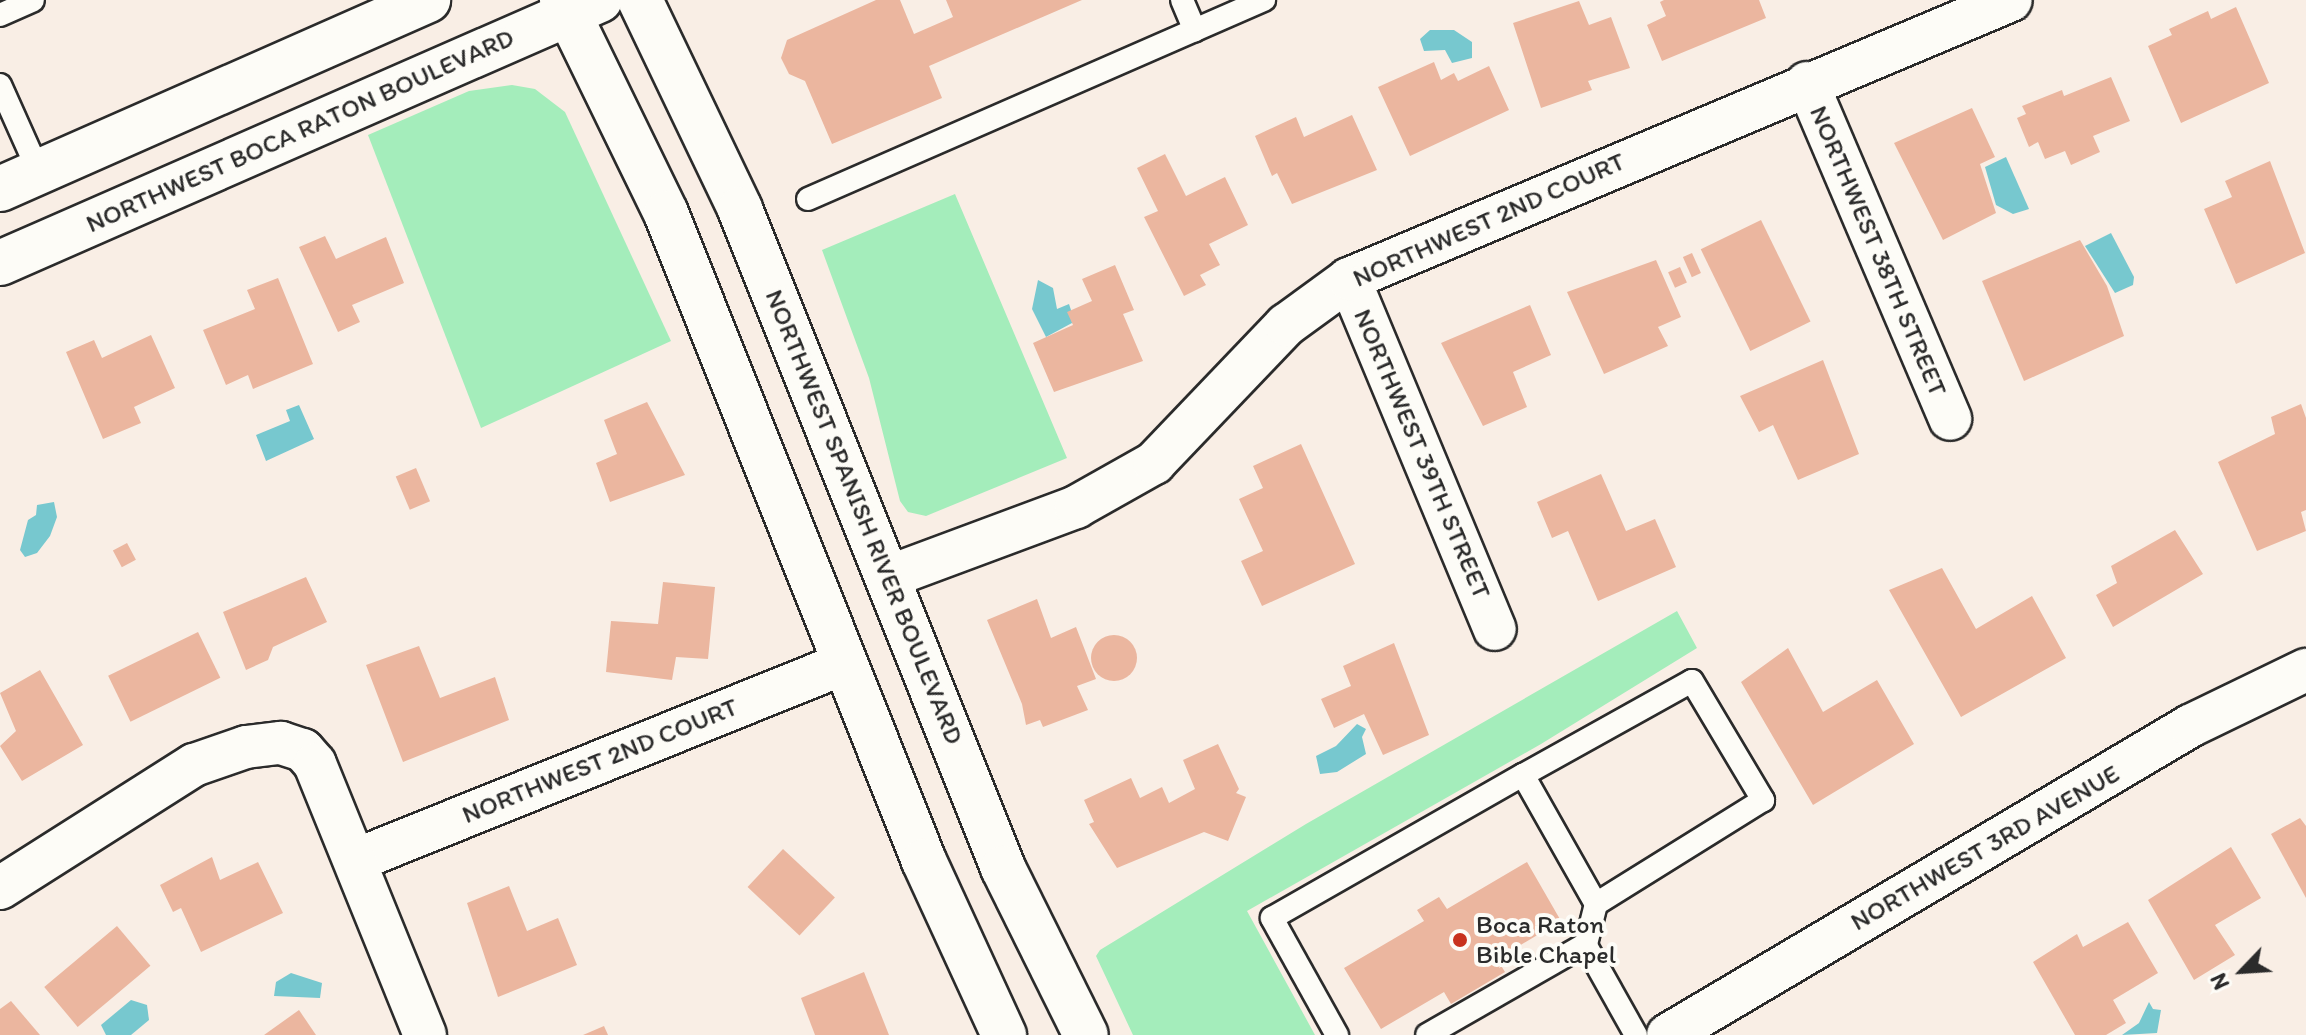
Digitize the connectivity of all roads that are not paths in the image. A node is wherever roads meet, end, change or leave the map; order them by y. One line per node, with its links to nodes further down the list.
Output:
1 (33, 0): 8 (lane)
2 (428, 0): 12 (main road)
3 (640, 0): 17 (main road, NORTHWEST SPANISH RIVER BOULEVARD)
4 (1182, 0): 9 (lane)
5 (1264, 0): 9 (lane)
6 (2011, 0): 10 (street, NORTHWEST 2ND COURT)
7 (577, 4): 14 (main road, NORTHWEST BOCA RATON BOULEVARD); 19 (main road)
8 (0, 15)
9 (1195, 30): 13 (lane)
10 (1807, 83): 15 (street, NORTHWEST 2ND COURT); 16 (street, NORTHWEST 38TH STREET)
11 (0, 85): 12 (lane)
12 (19, 181)
13 (808, 199)
14 (0, 263)
15 (1349, 279): 17 (street, NORTHWEST 2ND COURT); 18 (street, NORTHWEST 39TH STREET)
16 (1950, 419)
17 (888, 577): 31 (main road, NORTHWEST SPANISH RIVER BOULEVARD)
18 (1495, 629)
19 (845, 663): 22 (street, NORTHWEST 2ND COURT); 26 (main road)
20 (2306, 670): 27 (street, NORTHWEST 3RD AVENUE)
21 (1523, 775): 24 (lane); 24 (lane); 32 (lane)
22 (356, 860): 23 (street); 28 (street)
23 (0, 888)
24 (1596, 904): 25 (lane)
25 (1585, 944): 33 (lane); 34 (lane)
26 (971, 969): 29 (main road); 30 (main road)
27 (1693, 1029)
28 (425, 1035)
29 (1004, 1035)
30 (1029, 1035)
31 (1086, 1035)
32 (1337, 1035)
33 (1427, 1035)
34 (1636, 1035)

